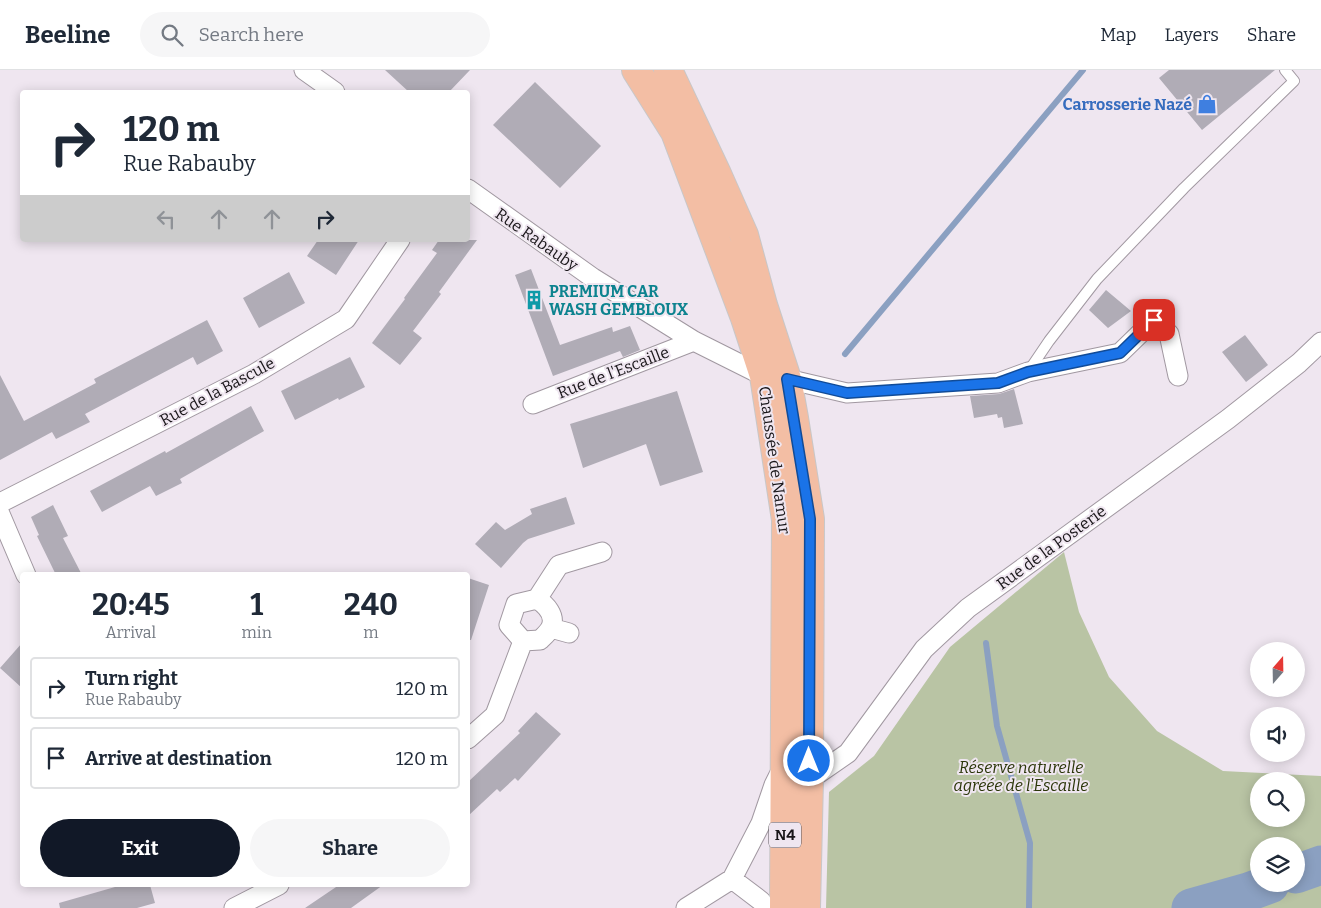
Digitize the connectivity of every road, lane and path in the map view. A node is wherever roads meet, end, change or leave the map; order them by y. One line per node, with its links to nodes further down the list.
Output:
1 (304, 70): 5 (street)
2 (636, 70): 12 (main road, Chaussée de Namur / N4)
3 (668, 70): 12 (main road, Chaussée de Namur / N4)
4 (1285, 70): 10 (lane)
5 (332, 90)
6 (470, 190): 8 (street, Rue Rabauby)
7 (399, 242): 14 (street, Rue de la Bascule)
8 (694, 341): 12 (street, Rue Rabauby); 13 (street, Rue de l'Escaille)
9 (1321, 342): 22 (street, Rue de la Posterie)
10 (1028, 372): 11 (street, Rue Rabauby); 12 (street, Rue Rabauby)
11 (1178, 376)
12 (775, 377): 21 (main road, Chaussée de Namur / N4); 22 (main road, Chaussée de Namur / N4)
13 (533, 404)
14 (0, 503)
15 (0, 514): 17 (street)
16 (602, 552): 18 (street)
17 (25, 572)
18 (537, 599): 19 (street); 19 (street)
19 (523, 641): 20 (street)
20 (470, 737)
21 (785, 763): 23 (street); 28 (main road, Chaussée de Namur / N4)
22 (808, 780): 29 (main road, Chaussée de Namur / N4)
23 (732, 879): 26 (street); 27 (street)
24 (271, 887): 25 (street)
25 (234, 908)
26 (686, 908)
27 (765, 908)
28 (784, 908)
29 (806, 908)

